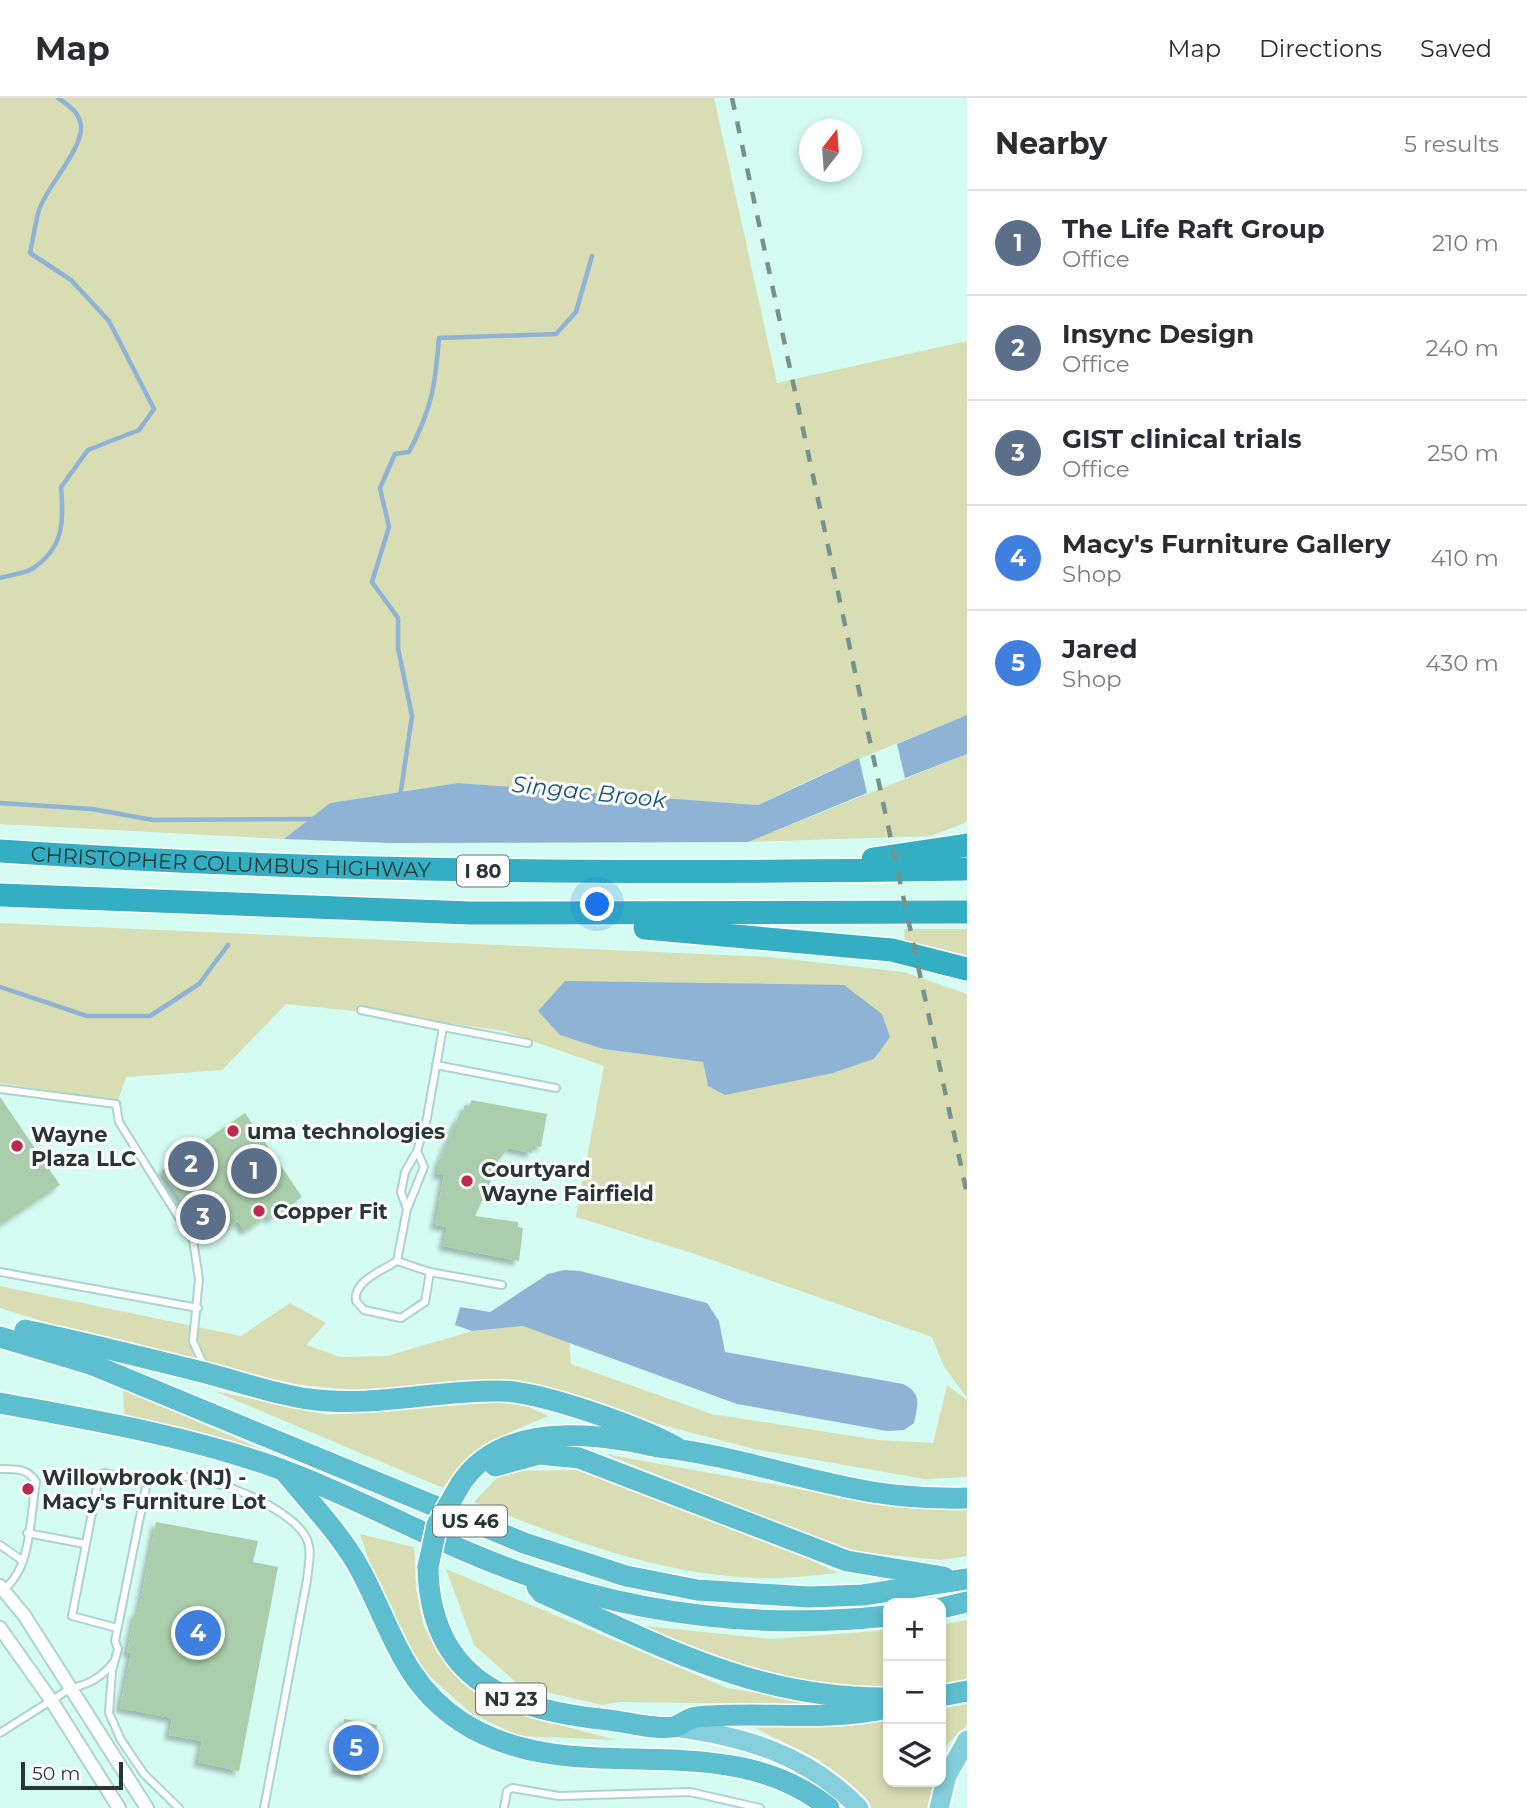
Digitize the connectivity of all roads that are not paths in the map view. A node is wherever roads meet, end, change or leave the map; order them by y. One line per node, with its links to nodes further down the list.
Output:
1 (967, 845): 4 (highway)
2 (0, 851): 4 (highway, CHRISTOPHER COLUMBUS HIGHWAY / I 80)
3 (967, 869): 4 (highway, CHRISTOPHER COLUMBUS HIGHWAY / I 80)
4 (788, 872)
5 (0, 895): 7 (highway, CHRISTOPHER COLUMBUS HIGHWAY / I 80)
6 (967, 912): 7 (highway, CHRISTOPHER COLUMBUS HIGHWAY / I 80)
7 (470, 913): 8 (highway)
8 (967, 969)
9 (361, 1010): 10 (lane)
10 (443, 1027): 11 (lane); 12 (lane)
11 (528, 1043)
12 (436, 1065): 13 (lane); 15 (lane)
13 (556, 1088)
14 (0, 1089): 21 (lane)
15 (417, 1151): 16 (lane); 16 (lane)
16 (407, 1209): 17 (lane)
17 (397, 1261): 19 (lane); 19 (lane)
18 (0, 1272): 21 (lane)
19 (430, 1272): 20 (lane)
20 (502, 1285)
21 (198, 1308): 24 (lane)
22 (0, 1325): 24 (highway)
23 (0, 1337): 37 (highway, US 46)
24 (207, 1374): 26 (highway)
25 (0, 1403): 28 (highway, US 46)
26 (676, 1447): 30 (highway, NJ 23); 31 (highway, NJ 23)
27 (0, 1469): 32 (lane)
28 (283, 1471): 36 (highway, US 46); 60 (highway)
29 (146, 1482): 33 (lane); 43 (lane); 57 (lane)
30 (460, 1486): 37 (highway); 51 (highway, NJ 23, bridge)
31 (967, 1498)
32 (27, 1533): 33 (lane); 35 (lane)
33 (85, 1544): 43 (lane)
34 (0, 1545): 35 (lane)
35 (23, 1561): 38 (lane)
36 (526, 1575): 41 (highway, US 46); 48 (highway)
37 (964, 1580)
38 (2, 1588): 45 (street)
39 (967, 1602): 40 (highway)
40 (946, 1607)
41 (883, 1616)
42 (0, 1628): 49 (street)
43 (117, 1628): 44 (lane)
44 (115, 1660): 45 (lane); 56 (lane)
45 (71, 1688): 49 (lane); 55 (street)
46 (967, 1691): 47 (highway)
47 (946, 1695)
48 (883, 1698)
49 (51, 1700): 52 (lane); 54 (street)
50 (883, 1709): 51 (highway)
51 (673, 1727): 61 (main road, NJ 23)
52 (0, 1733)
53 (967, 1740): 62 (main road)
54 (119, 1808)
55 (147, 1808)
56 (178, 1808)
57 (264, 1808)
58 (504, 1808): 59 (lane)
59 (760, 1808)
60 (829, 1808)
61 (859, 1808)
62 (939, 1808)

